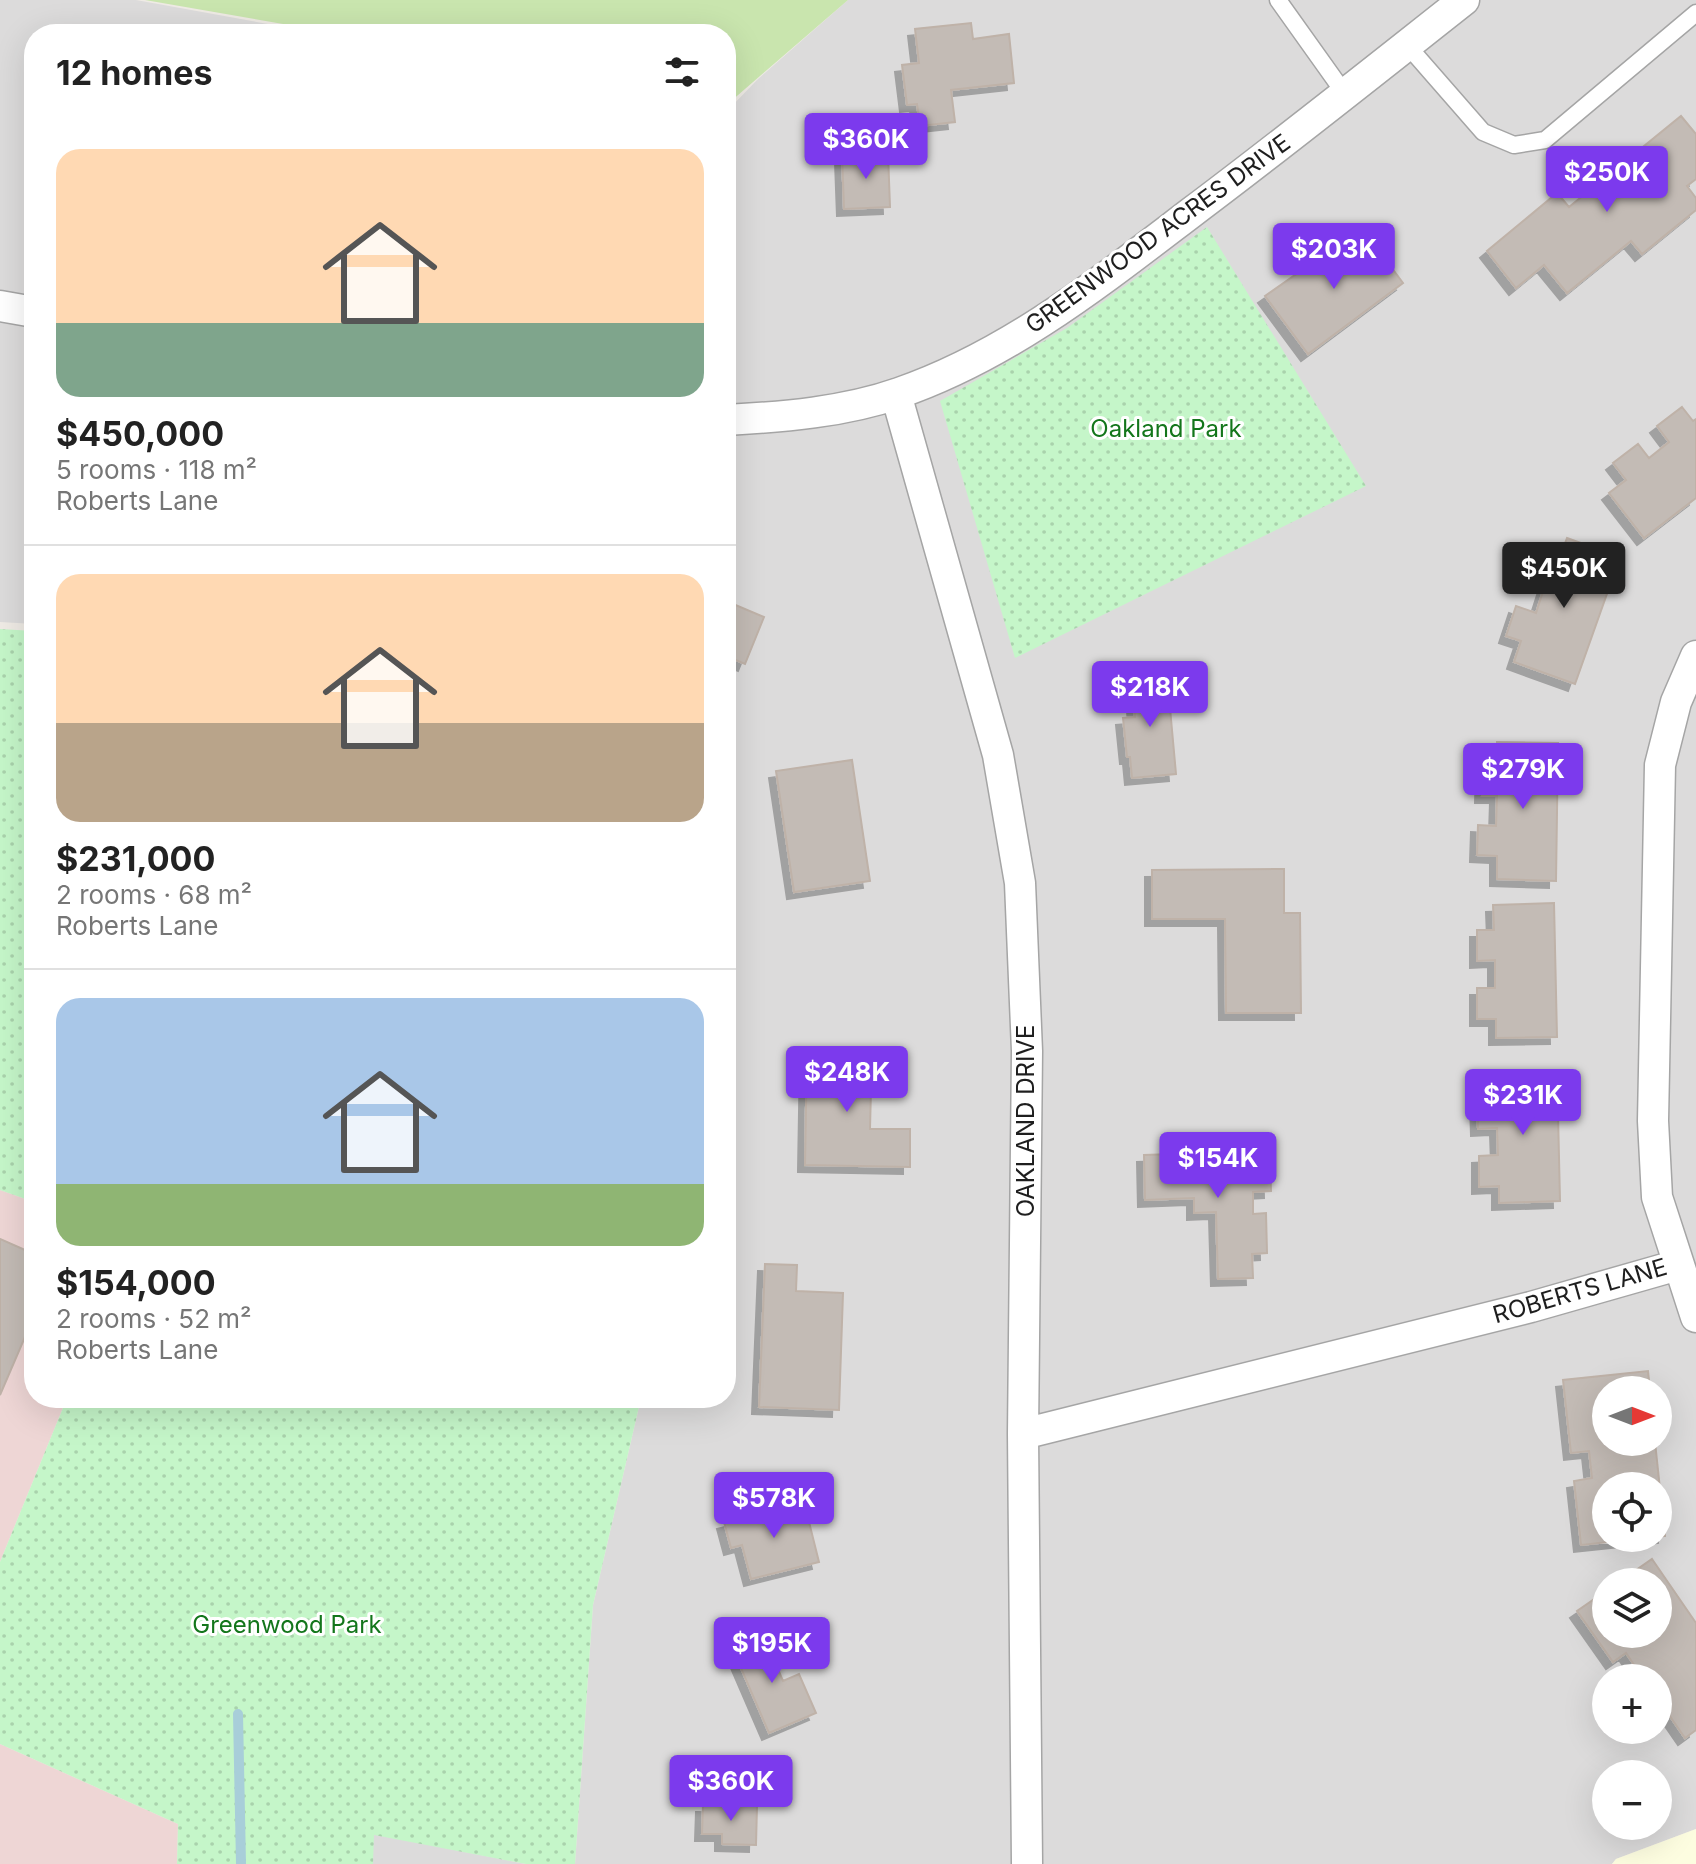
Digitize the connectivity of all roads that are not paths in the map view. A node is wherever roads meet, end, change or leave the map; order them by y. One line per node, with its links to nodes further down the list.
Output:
1 (1278, 0): 5 (lane)
2 (1464, 0): 4 (street, GREENWOOD ACRES DRIVE)
3 (1696, 13): 4 (lane)
4 (1407, 45): 5 (street, GREENWOOD ACRES DRIVE)
5 (1345, 94): 8 (street, GREENWOOD ACRES DRIVE)
6 (0, 306): 7 (street)
7 (24, 310)
8 (896, 394): 9 (street, GREENWOOD ACRES DRIVE); 13 (street, OAKLAND DRIVE)
9 (736, 420)
10 (1696, 656): 11 (street, ROBERTS LANE)
11 (1687, 1262): 12 (street); 13 (street, ROBERTS LANE)
12 (1696, 1317)
13 (1023, 1434): 14 (street, OAKLAND DRIVE)
14 (1027, 1864)

